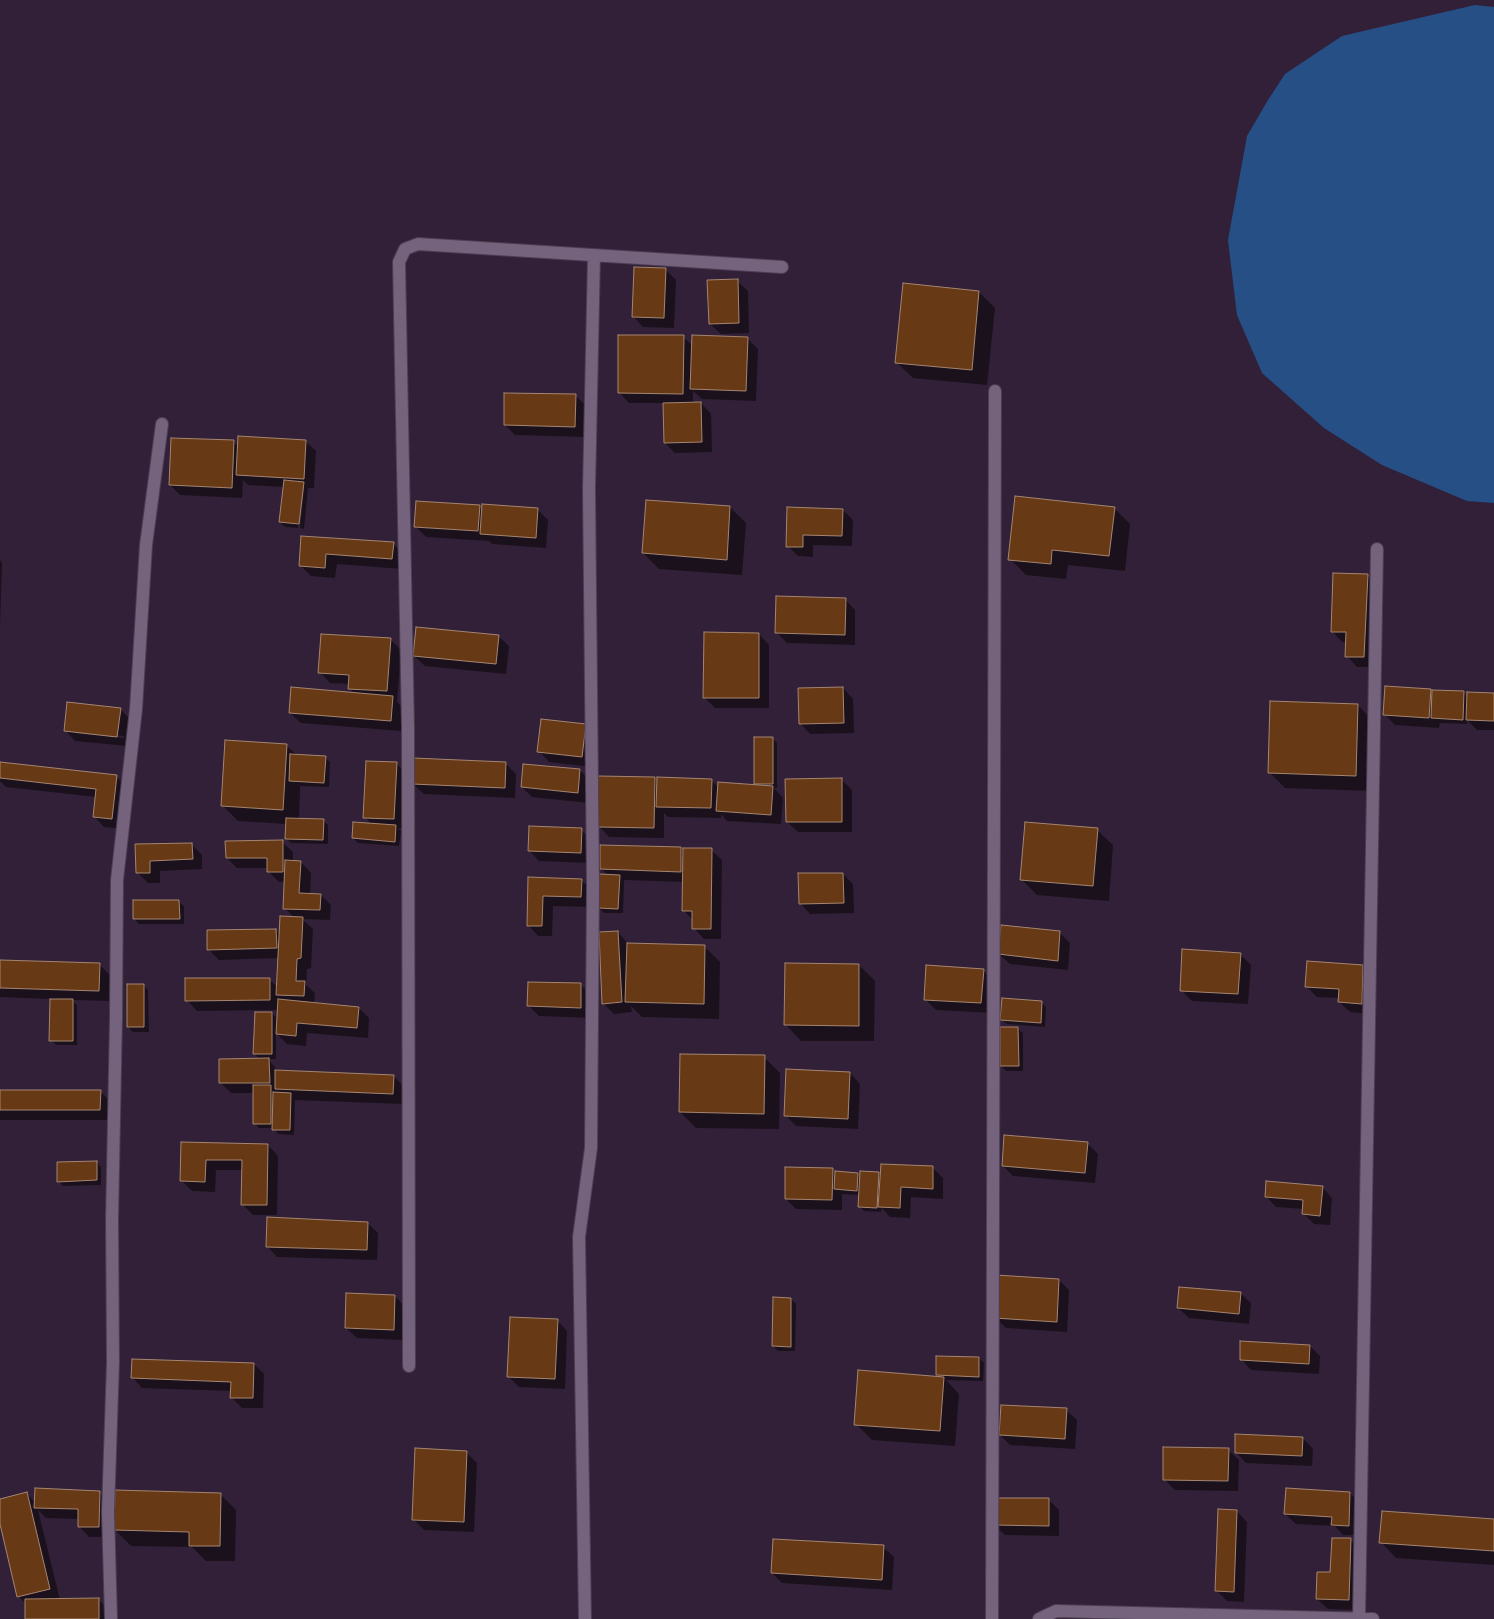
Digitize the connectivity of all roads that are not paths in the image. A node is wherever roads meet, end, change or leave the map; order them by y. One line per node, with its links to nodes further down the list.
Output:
1 (594, 256): 2 (street); 6 (street); 9 (street)
2 (782, 267)
3 (996, 391): 10 (street)
4 (162, 424): 8 (street)
5 (1377, 549): 7 (street)
6 (409, 1366)
7 (1359, 1618): 11 (street); 12 (street)
8 (111, 1619)
9 (585, 1619)
10 (992, 1619)
11 (1039, 1619)
12 (1373, 1619)

